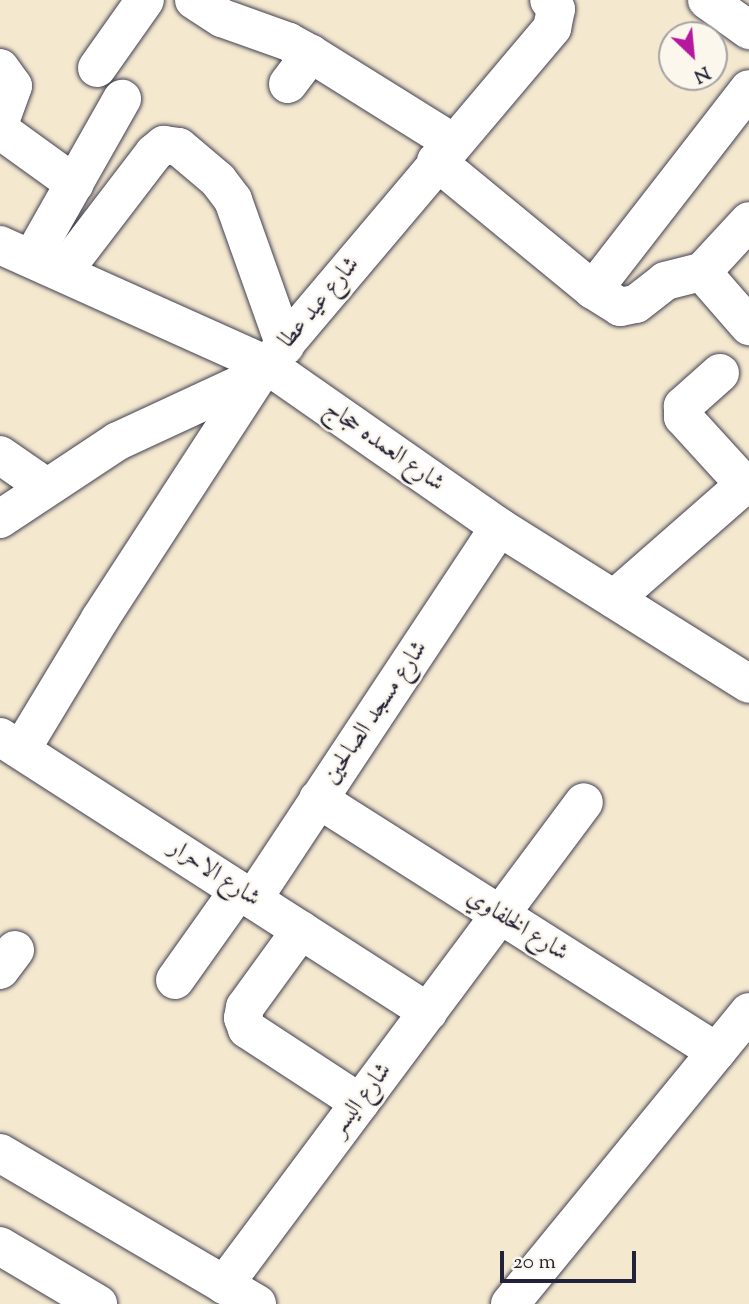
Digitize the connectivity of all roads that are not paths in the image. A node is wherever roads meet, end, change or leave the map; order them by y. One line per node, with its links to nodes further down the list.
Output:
1 (145, 0): 8 (street)
2 (194, 0): 6 (street)
3 (549, 0): 14 (street, شارع عيد عطا)
4 (706, 0): 5 (street)
5 (749, 30)
6 (311, 54): 9 (street); 14 (street)
7 (0, 68): 12 (street)
8 (97, 68)
9 (288, 84)
10 (749, 89): 19 (street)
11 (122, 99): 15 (street)
12 (0, 122)
13 (0, 130): 15 (street)
14 (444, 152): 19 (street); 21 (street, شارع عيد عطا)
15 (75, 184): 17 (street)
16 (744, 237): 18 (street)
17 (32, 259): 21 (street, شارع العمده حجاج); 21 (street)
18 (702, 272): 19 (street); 20 (street)
19 (593, 290)
20 (749, 326)
21 (270, 362): 25 (street, شارع عيد عطا); 27 (street, شارع العمده حجاج); 30 (street)
22 (720, 373): 24 (street)
23 (0, 455): 25 (street)
24 (747, 483): 28 (street)
25 (46, 487): 26 (street, شارع عيد عطا)
26 (0, 519)
27 (499, 527): 28 (street, شارع العمده حجاج); 31 (street, شارع مسجد الصالحين)
28 (614, 598): 29 (street, شارع العمده حجاج)
29 (749, 684)
30 (10, 744): 33 (street, شارع الاحرار)
31 (318, 799): 33 (street, شارع مسجد الصالحين); 34 (street, شارع الخلفاوي)
32 (584, 802): 34 (street, شارع اليسر)
33 (246, 894): 35 (street, شارع الاحرار); 36 (street, شارع مسجد الصالحين)
34 (500, 915): 37 (street, شارع اليسر); 39 (street, شارع الخلفاوي)
35 (301, 930): 37 (street, شارع الاحرار); 40 (street)
36 (175, 980)
37 (428, 1012): 40 (street, شارع اليسر)
38 (749, 1012): 39 (street)
39 (716, 1052): 46 (street)
40 (360, 1103): 43 (street, شارع اليسر)
41 (0, 1153): 43 (street)
42 (0, 1246): 44 (street)
43 (224, 1285): 45 (street)
44 (98, 1304)
45 (257, 1304)
46 (510, 1304)

